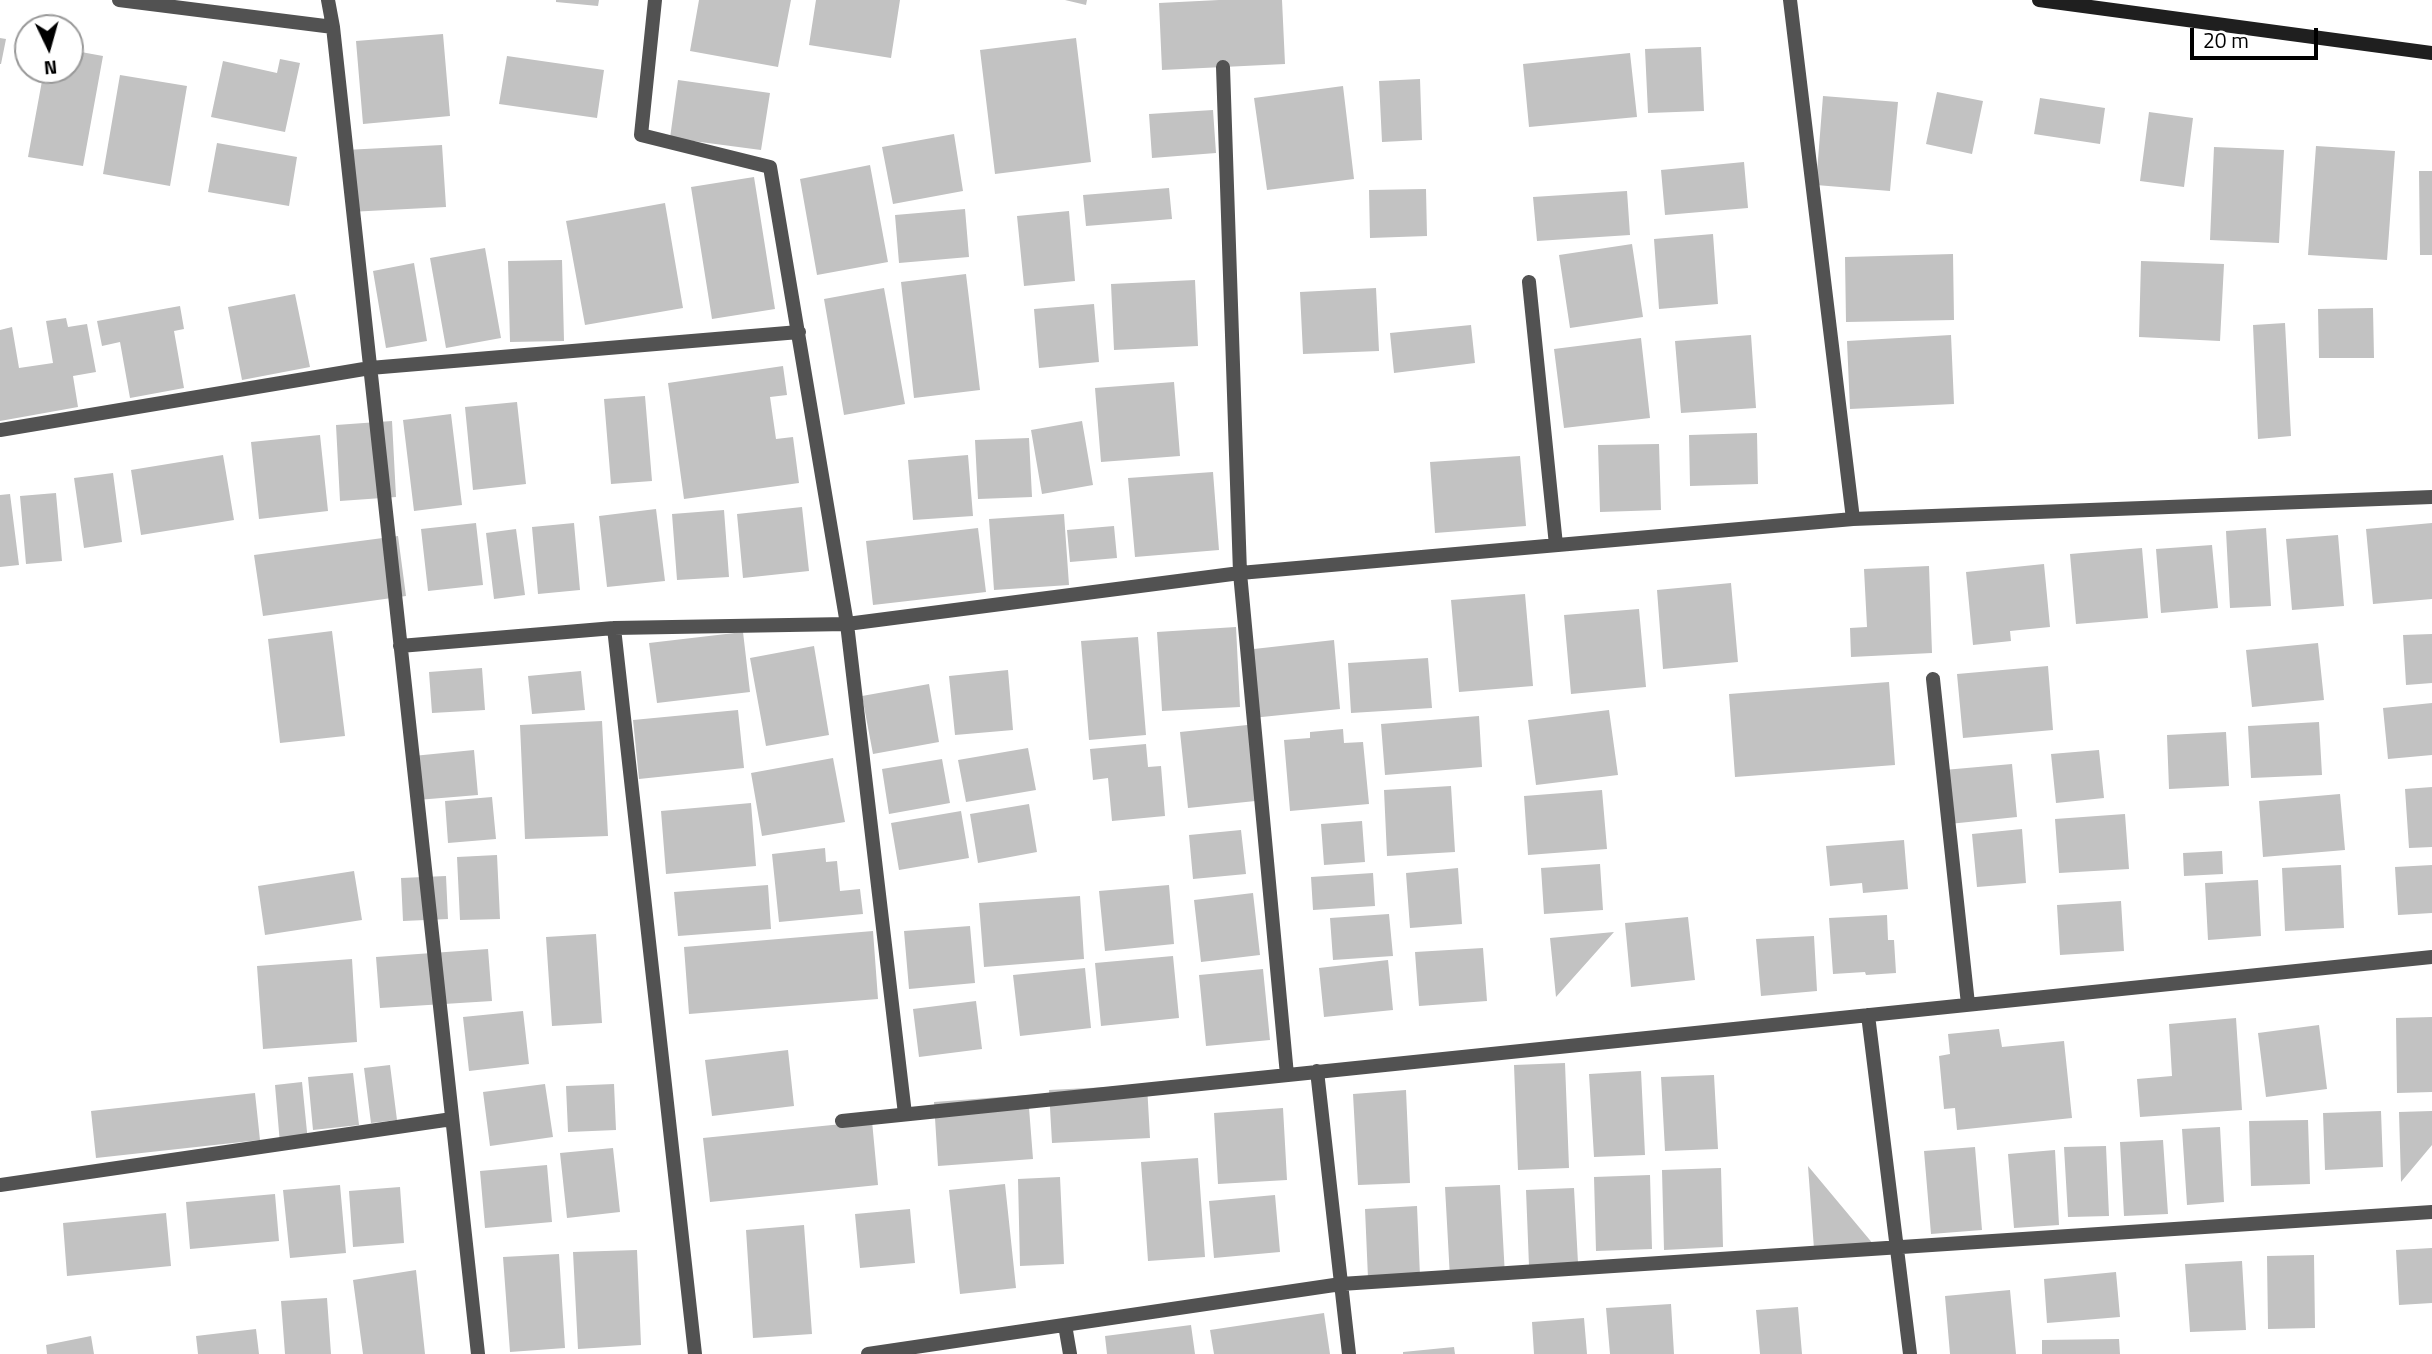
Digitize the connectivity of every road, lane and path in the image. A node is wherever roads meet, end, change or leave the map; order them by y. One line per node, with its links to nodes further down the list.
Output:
1 (119, 0): 7 (street)
2 (328, 0): 7 (street)
3 (655, 0): 11 (street)
4 (1790, 0): 15 (street)
5 (2039, 0): 6 (main road)
6 (2071, 3): 8 (main road)
7 (333, 27): 12 (street)
8 (2432, 53)
9 (1223, 67): 17 (street)
10 (1529, 282): 16 (street)
11 (799, 332): 12 (street); 18 (street)
12 (370, 368): 13 (street); 20 (street)
13 (0, 430)
14 (2432, 497): 15 (street)
15 (1853, 519): 16 (street)
16 (1556, 545): 17 (street)
17 (1240, 573): 18 (street); 26 (street)
18 (847, 624): 19 (street); 27 (street)
19 (614, 628): 20 (street); 36 (street)
20 (400, 646): 28 (street)
21 (1933, 678): 23 (street)
22 (2432, 957): 23 (street)
23 (1968, 1004): 24 (street)
24 (1868, 1015): 25 (street); 32 (street)
25 (1317, 1071): 26 (street); 33 (street)
26 (1287, 1075): 27 (street)
27 (905, 1114): 29 (street)
28 (452, 1119): 30 (street); 35 (street)
29 (842, 1121)
30 (0, 1185)
31 (2432, 1212): 32 (street)
32 (1896, 1247): 33 (street); 40 (street)
33 (1341, 1284): 34 (street); 39 (street)
34 (1065, 1325): 37 (street); 38 (street)
35 (478, 1354)
36 (695, 1354)
37 (868, 1354)
38 (1070, 1354)
39 (1349, 1354)
40 (1910, 1354)

